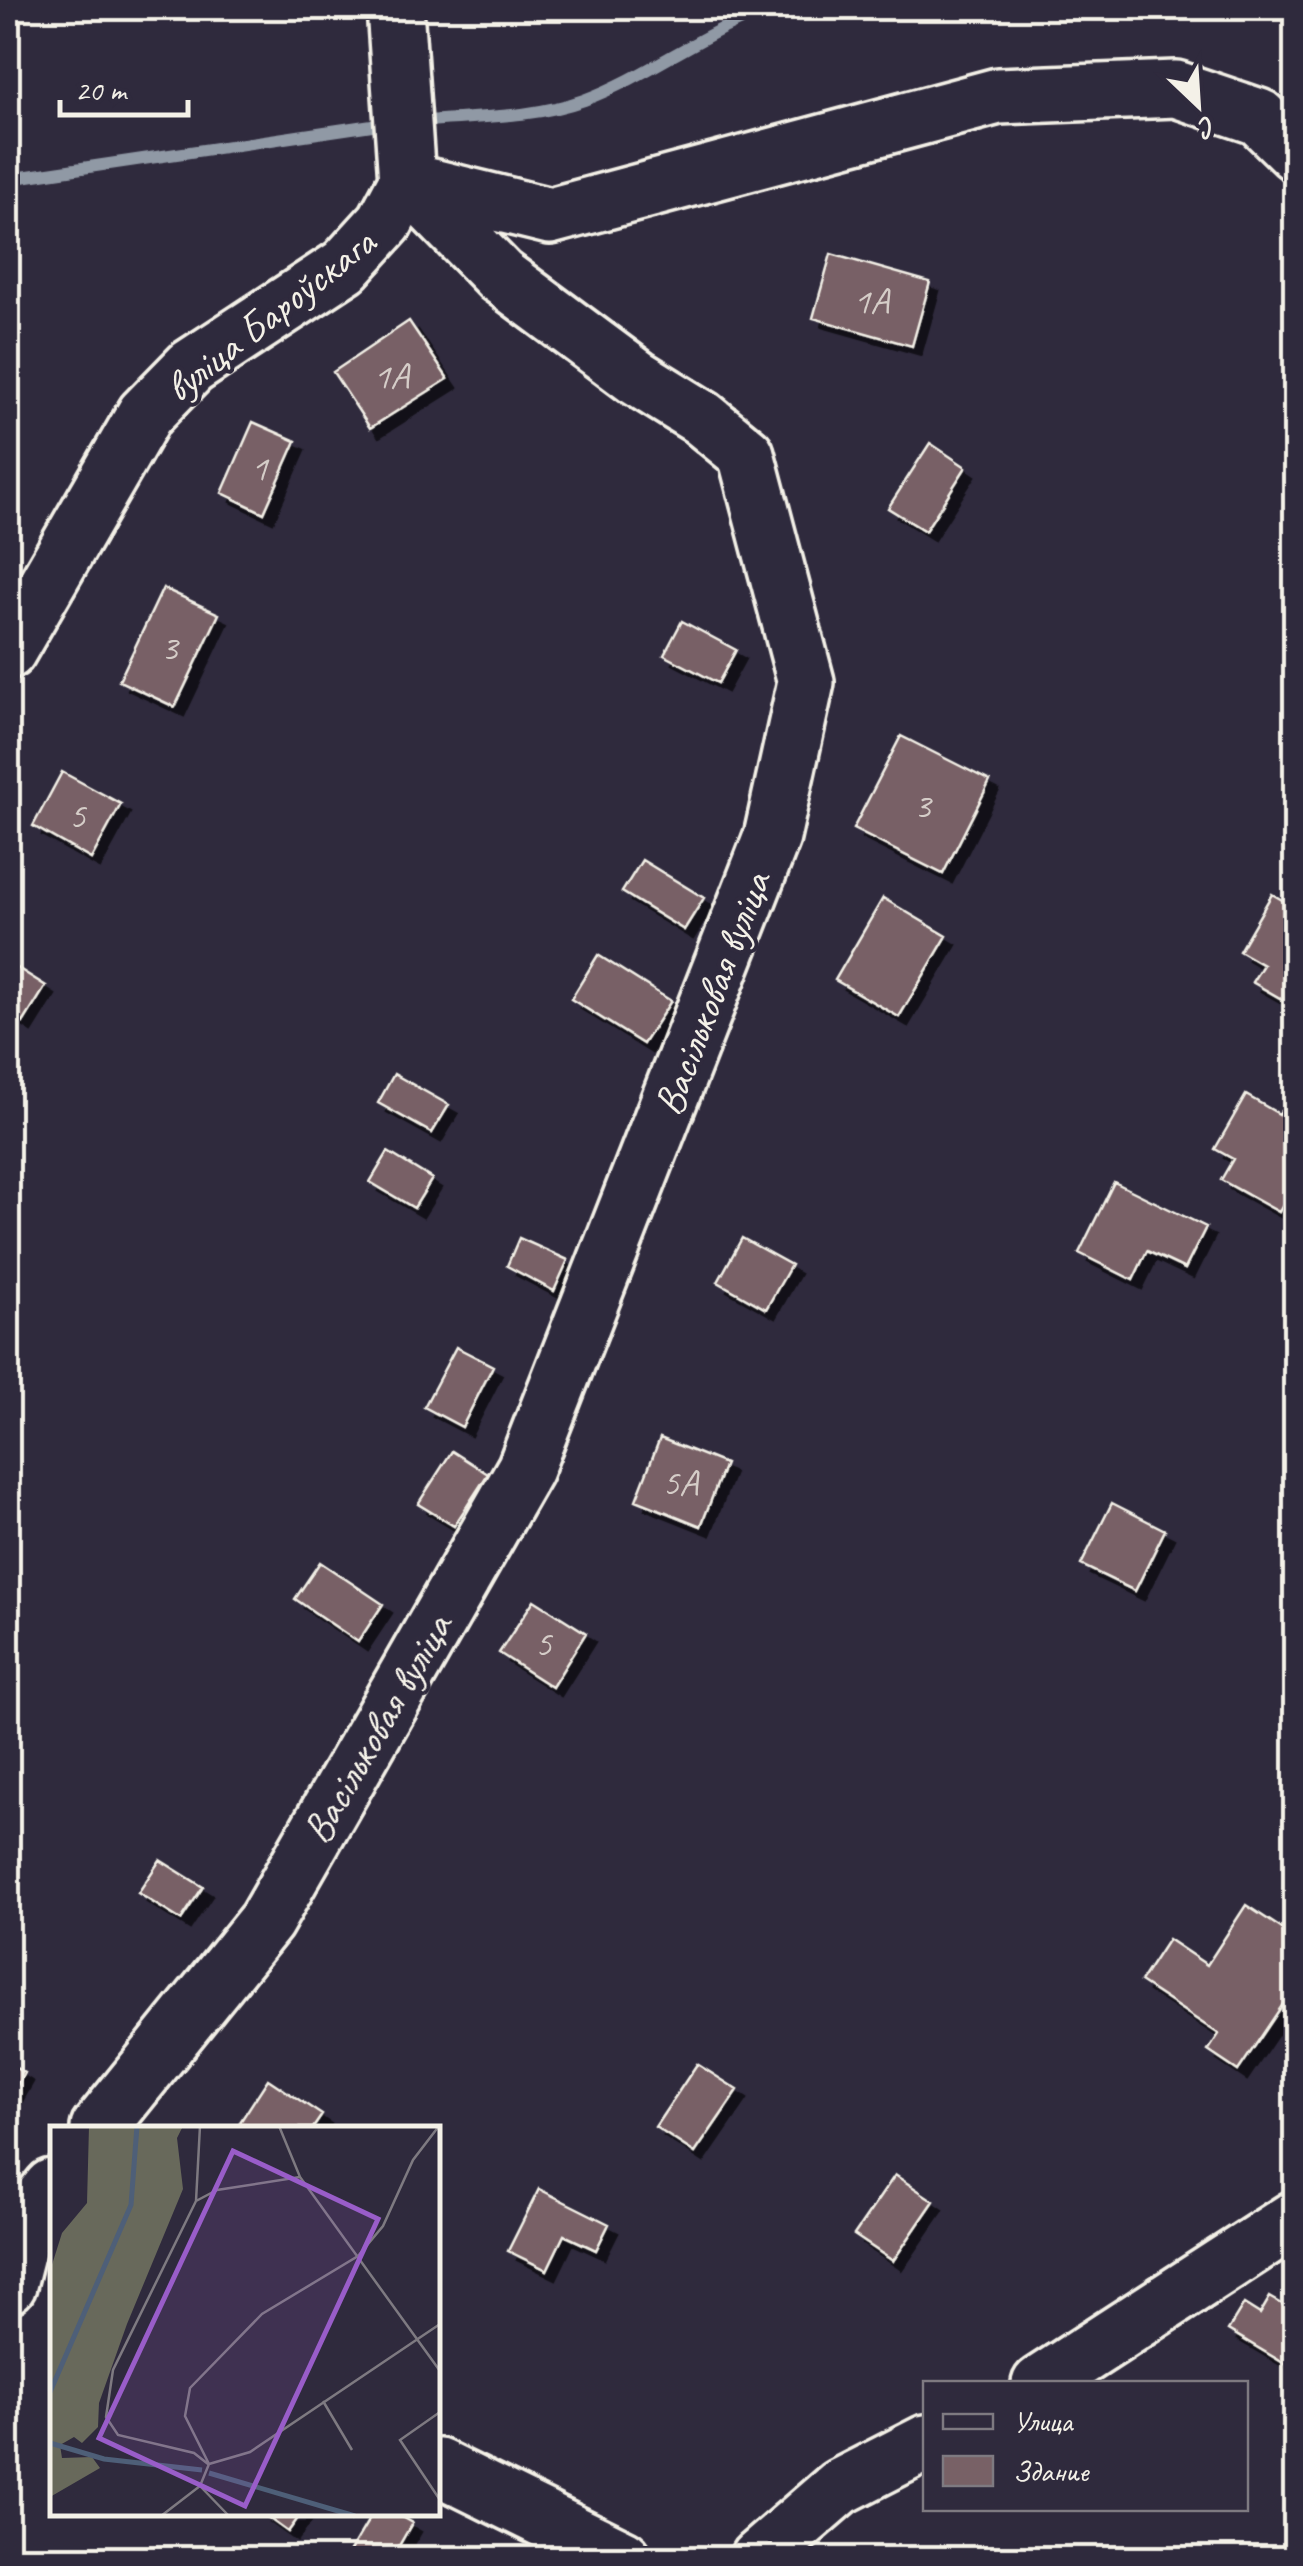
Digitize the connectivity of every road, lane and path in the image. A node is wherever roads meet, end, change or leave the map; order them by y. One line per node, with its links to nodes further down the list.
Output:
1 (395, 8): 3 (street)
2 (1296, 153): 3 (street)
3 (406, 181): 4 (street, вуліца Бароўскага); 5 (street, Васільковая вуліца)
4 (8, 651)
5 (101, 2126)
6 (34, 2215): 8 (street)
7 (1296, 2218): 9 (street)
8 (8, 2285)
9 (1045, 2381)
10 (923, 2445): 13 (street)
11 (440, 2467): 12 (street)
12 (624, 2558)
13 (758, 2558)

